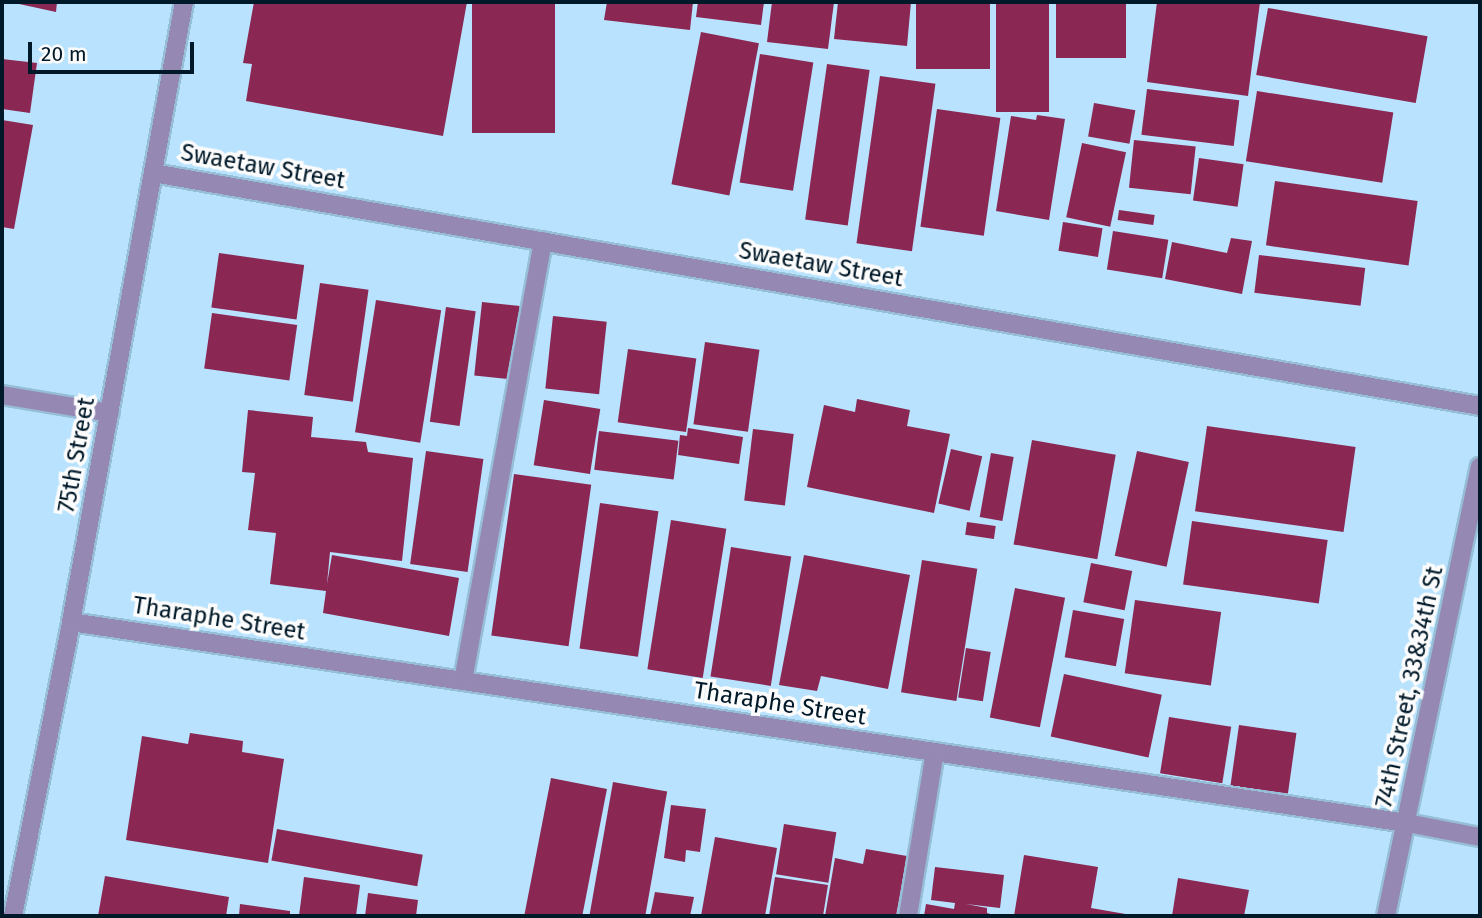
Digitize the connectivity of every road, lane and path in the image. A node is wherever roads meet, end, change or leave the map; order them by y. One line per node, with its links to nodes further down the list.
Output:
1 (184, 2): 2 (street, 75th Street)
2 (153, 173): 3 (street, Swaetaw Street); 6 (street, 75th Street)
3 (543, 241): 5 (street, Swaetaw Street); 9 (street)
4 (2, 395): 6 (street)
5 (1480, 407)
6 (109, 413): 8 (street, 75th Street)
7 (1480, 467): 11 (street, 74th Street, 33&34th St)
8 (71, 622): 9 (street, Tharaphe Street); 13 (street, 75th Street)
9 (463, 681): 10 (street, Tharaphe Street)
10 (935, 752): 11 (street, Tharaphe Street); 14 (street)
11 (1407, 823): 12 (street, Tharaphe Street); 15 (street, 74th Street, 33&34th St)
12 (1480, 837)
13 (13, 916)
14 (908, 916)
15 (1386, 916)

